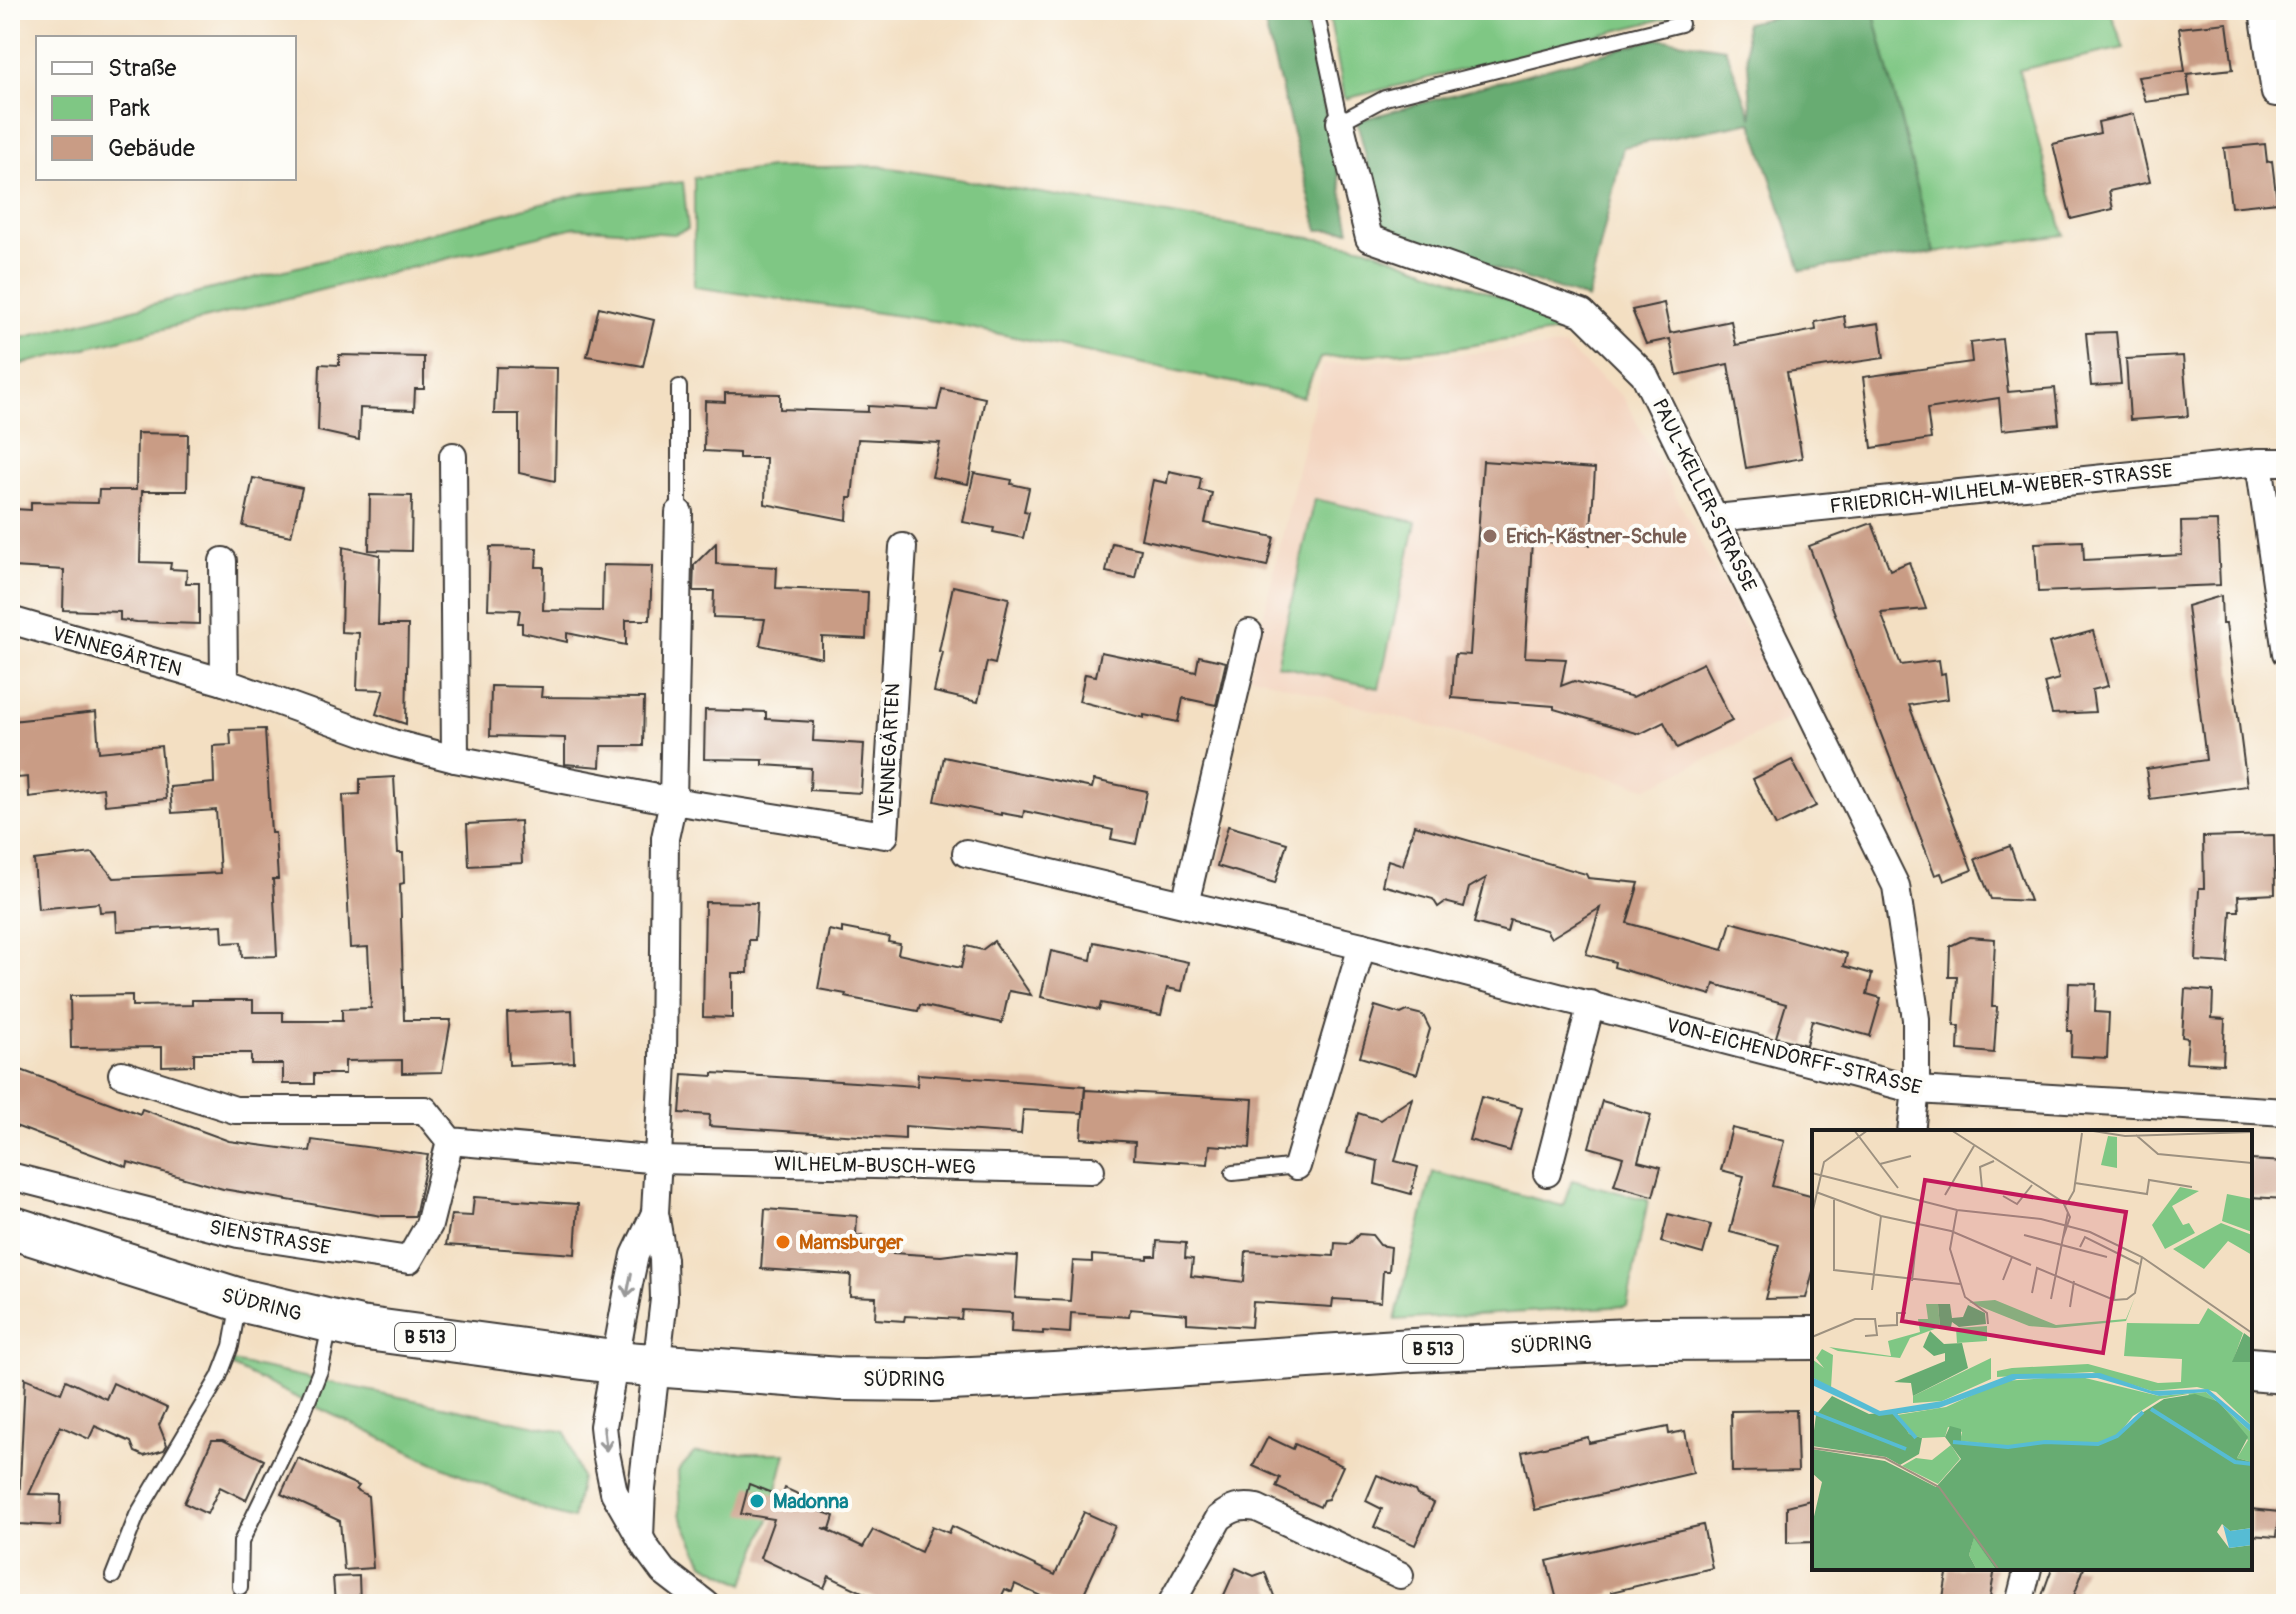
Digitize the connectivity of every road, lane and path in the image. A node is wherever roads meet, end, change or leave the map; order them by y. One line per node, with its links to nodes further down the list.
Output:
1 (1316, 10): 5 (lane, PAUL-KELLER-STRASSE)
2 (2263, 10): 4 (street)
3 (1681, 24): 5 (lane)
4 (2286, 92)
5 (1340, 122): 11 (street, PAUL-KELLER-STRASSE)
6 (679, 387): 10 (lane)
7 (453, 456): 18 (street)
8 (2259, 462): 9 (street, FRIEDRICH-WILHELM-WEBER-STRASSE); 11 (street, FRIEDRICH-WILHELM-WEBER-STRASSE); 16 (street)
9 (2286, 462)
10 (679, 513): 19 (street)
11 (1716, 518): 25 (street, PAUL-KELLER-STRASSE)
12 (903, 547): 19 (street, VENNEGÄRTEN)
13 (223, 561): 17 (street)
14 (10, 620): 17 (street, VENNEGÄRTEN)
15 (1249, 633): 21 (street)
16 (2286, 653)
17 (224, 682): 18 (street, VENNEGÄRTEN)
18 (455, 759): 19 (street, VENNEGÄRTEN)
19 (673, 801): 29 (street)
20 (966, 853): 21 (street, VON-EICHENDORFF-STRASSE)
21 (1185, 904): 22 (street, VON-EICHENDORFF-STRASSE)
22 (1362, 946): 23 (street, VON-EICHENDORFF-STRASSE); 30 (street)
23 (1591, 1004): 25 (street, VON-EICHENDORFF-STRASSE); 33 (street)
24 (122, 1074): 28 (street)
25 (1916, 1090): 26 (street, VON-EICHENDORFF-STRASSE); 27 (street, PAUL-KELLER-STRASSE)
26 (2286, 1112)
27 (1911, 1130)
28 (450, 1141): 29 (street); 34 (street, SIENSTRASSE)
29 (660, 1160): 31 (street, WILHELM-BUSCH-WEG); 35 (street)
30 (1297, 1166): 32 (lane)
31 (1091, 1170)
32 (1233, 1173)
33 (1547, 1173)
34 (10, 1176)
35 (655, 1213): 40 (street, one-way to 40); 41 (street)
36 (10, 1227): 37 (main road, SÜDRING / B 513)
37 (240, 1300): 38 (main road, SÜDRING / B 513); 47 (lane)
38 (331, 1321): 40 (main road, SÜDRING / B 513); 48 (lane)
39 (1812, 1338): 41 (main road, SÜDRING / B 513)
40 (613, 1362): 41 (main road, SÜDRING / B 513); 44 (street, one-way to 44)
41 (657, 1366): 44 (street)
42 (2252, 1369): 43 (main road)
43 (2286, 1372)
44 (640, 1537): 49 (street)
45 (2028, 1570): 52 (street)
46 (1400, 1575): 51 (street)
47 (113, 1576)
48 (240, 1587)
49 (675, 1595): 50 (street)
50 (706, 1604)
51 (1171, 1604)
52 (2019, 1604)

